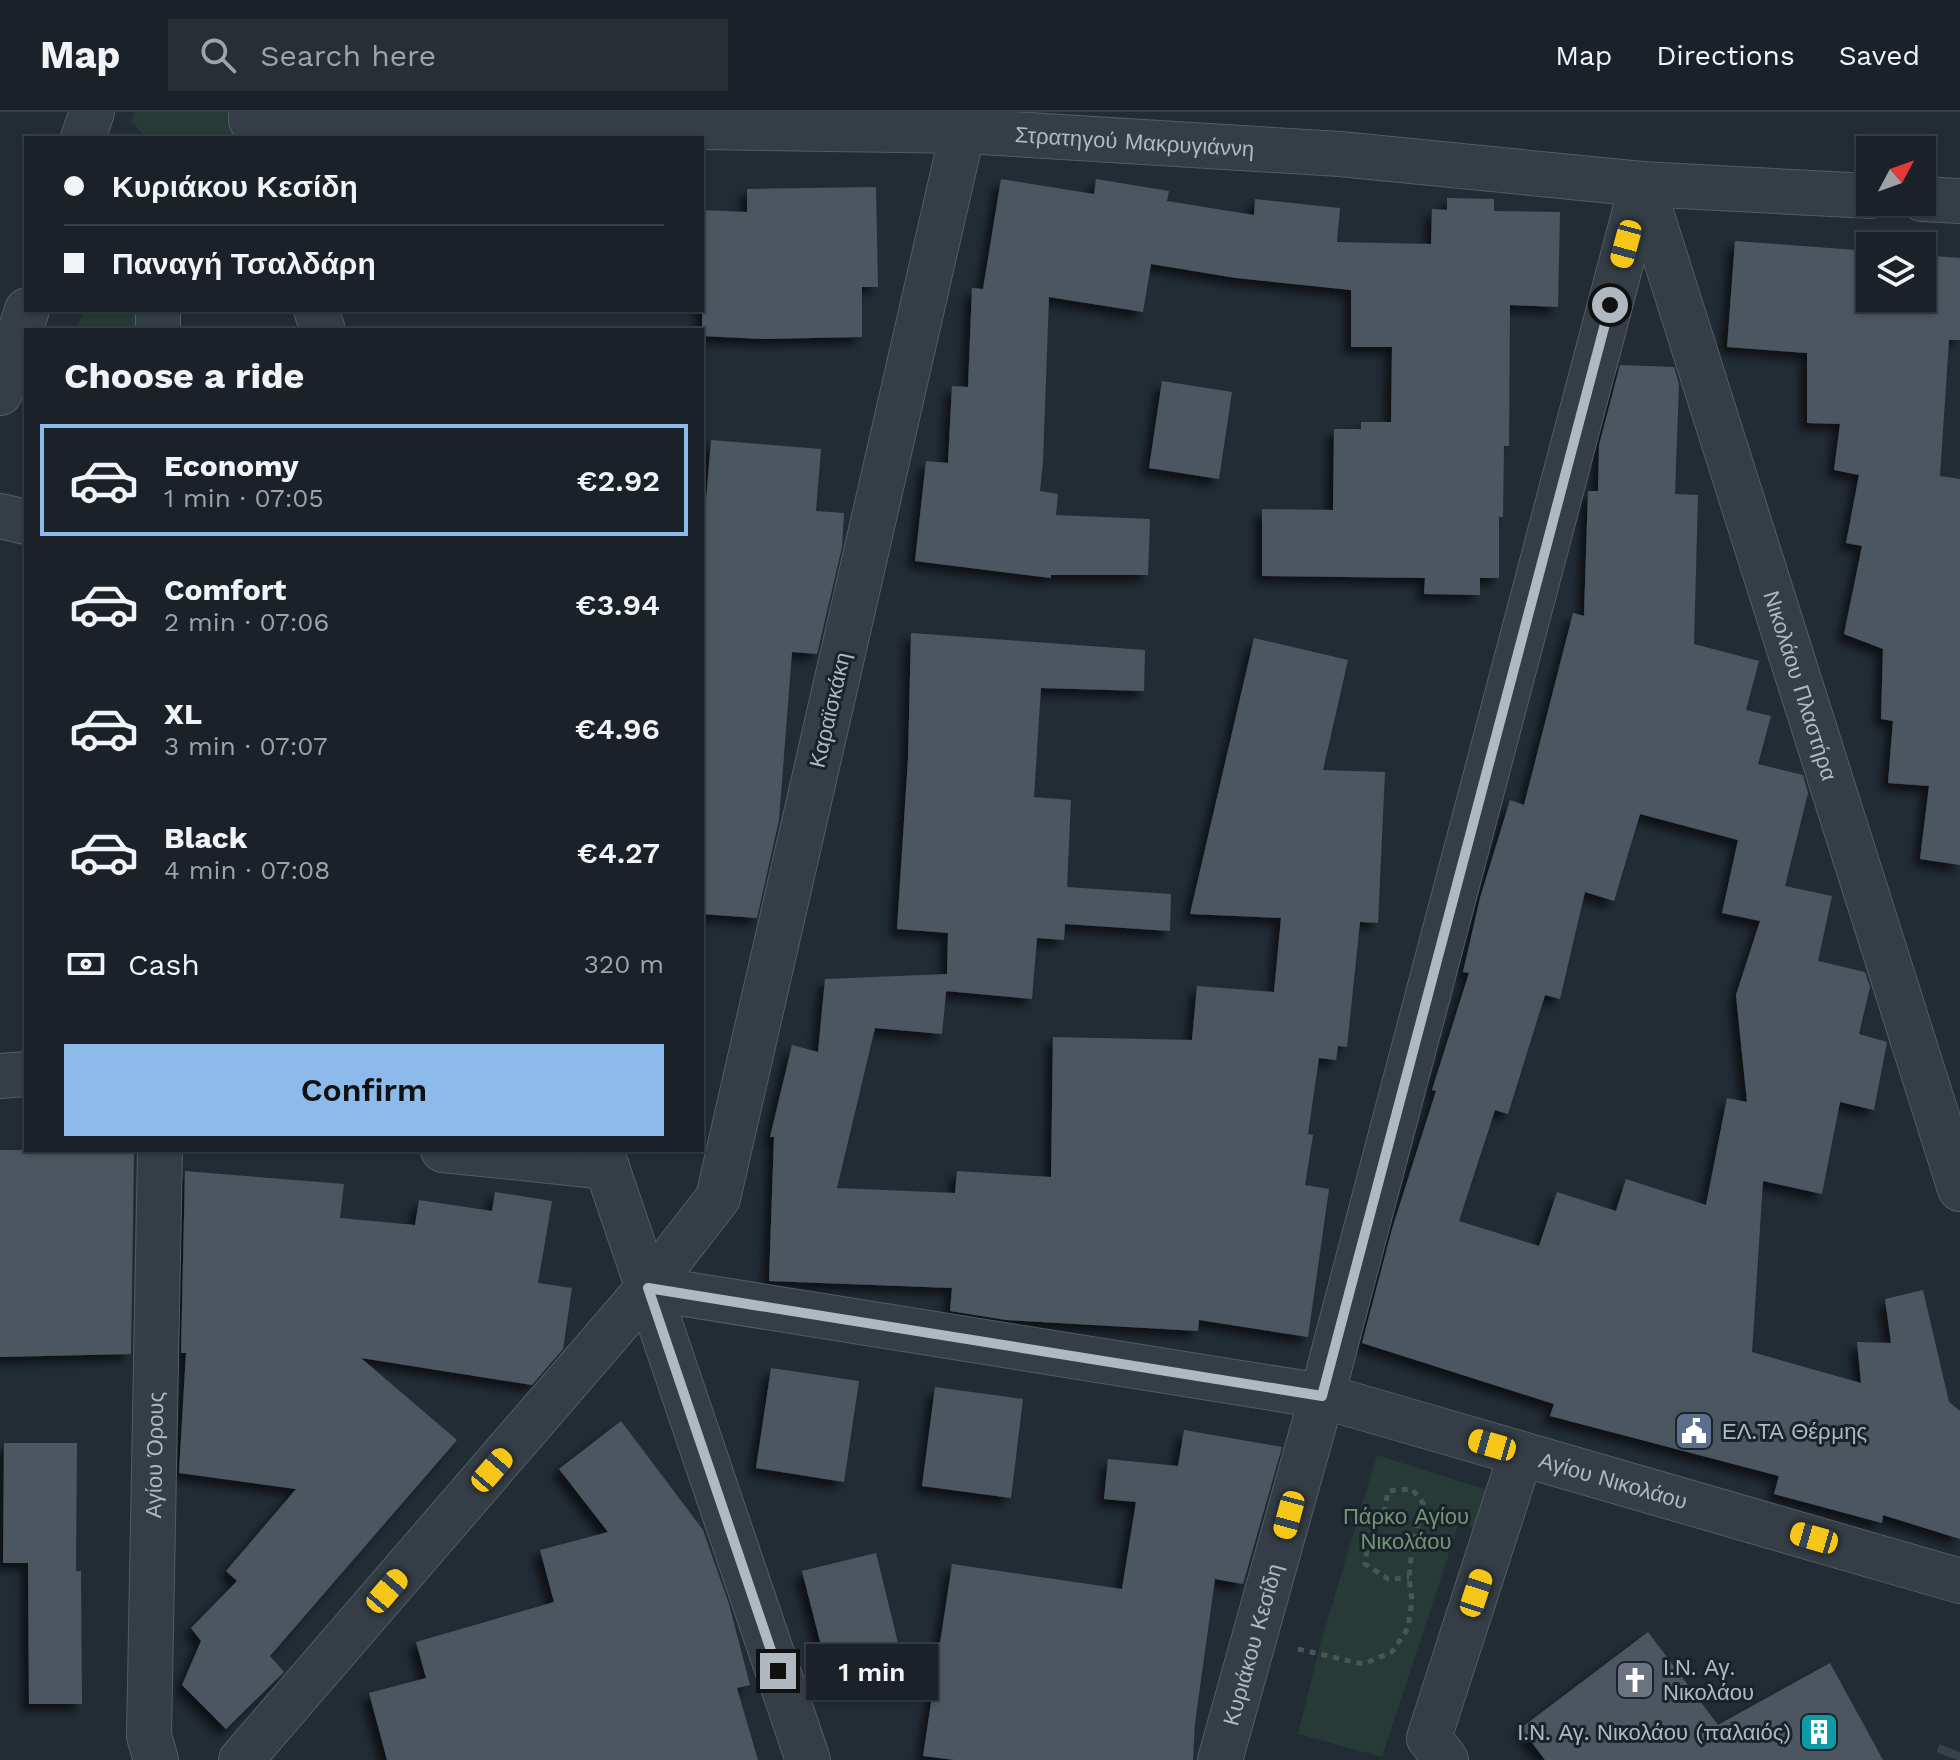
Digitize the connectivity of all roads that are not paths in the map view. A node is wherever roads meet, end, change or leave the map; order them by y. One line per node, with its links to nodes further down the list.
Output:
1 (92, 112): 4 (street)
2 (966, 121): 3 (street, Στρατηγού Μακρυγιάννη); 5 (street, Στρατηγού Μακρυγιάννη); 19 (street, Καραϊσκάκη)
3 (253, 123)
4 (84, 136)
5 (1642, 184): 6 (street, Στρατηγού Μακρυγιάννη); 18 (street, Νικολάου Πλαστήρα); 20 (street, Κυριάκου Κεσίδη)
6 (1856, 195)
7 (1936, 200): 8 (street)
8 (1960, 201)
9 (26, 312): 10 (street)
10 (0, 393)
11 (0, 516): 12 (street)
12 (24, 522)
13 (24, 1074): 14 (street)
14 (0, 1076)
15 (160, 1152): 23 (street, Αγίου Όρους)
16 (483, 1152): 17 (street)
17 (604, 1158): 19 (street)
18 (1960, 1189)
19 (648, 1288): 20 (street, Αγίου Νικολάου); 24 (street, Καραϊσκάκη); 25 (street)
20 (1322, 1396): 21 (street, Αγίου Νικολάου); 26 (street, Κυριάκου Κεσίδη)
21 (1521, 1454): 22 (street, Αγίου Νικολάου); 27 (street)
22 (1960, 1581)
23 (156, 1760)
24 (241, 1760)
25 (808, 1760)
26 (1220, 1760)
27 (1446, 1760)

